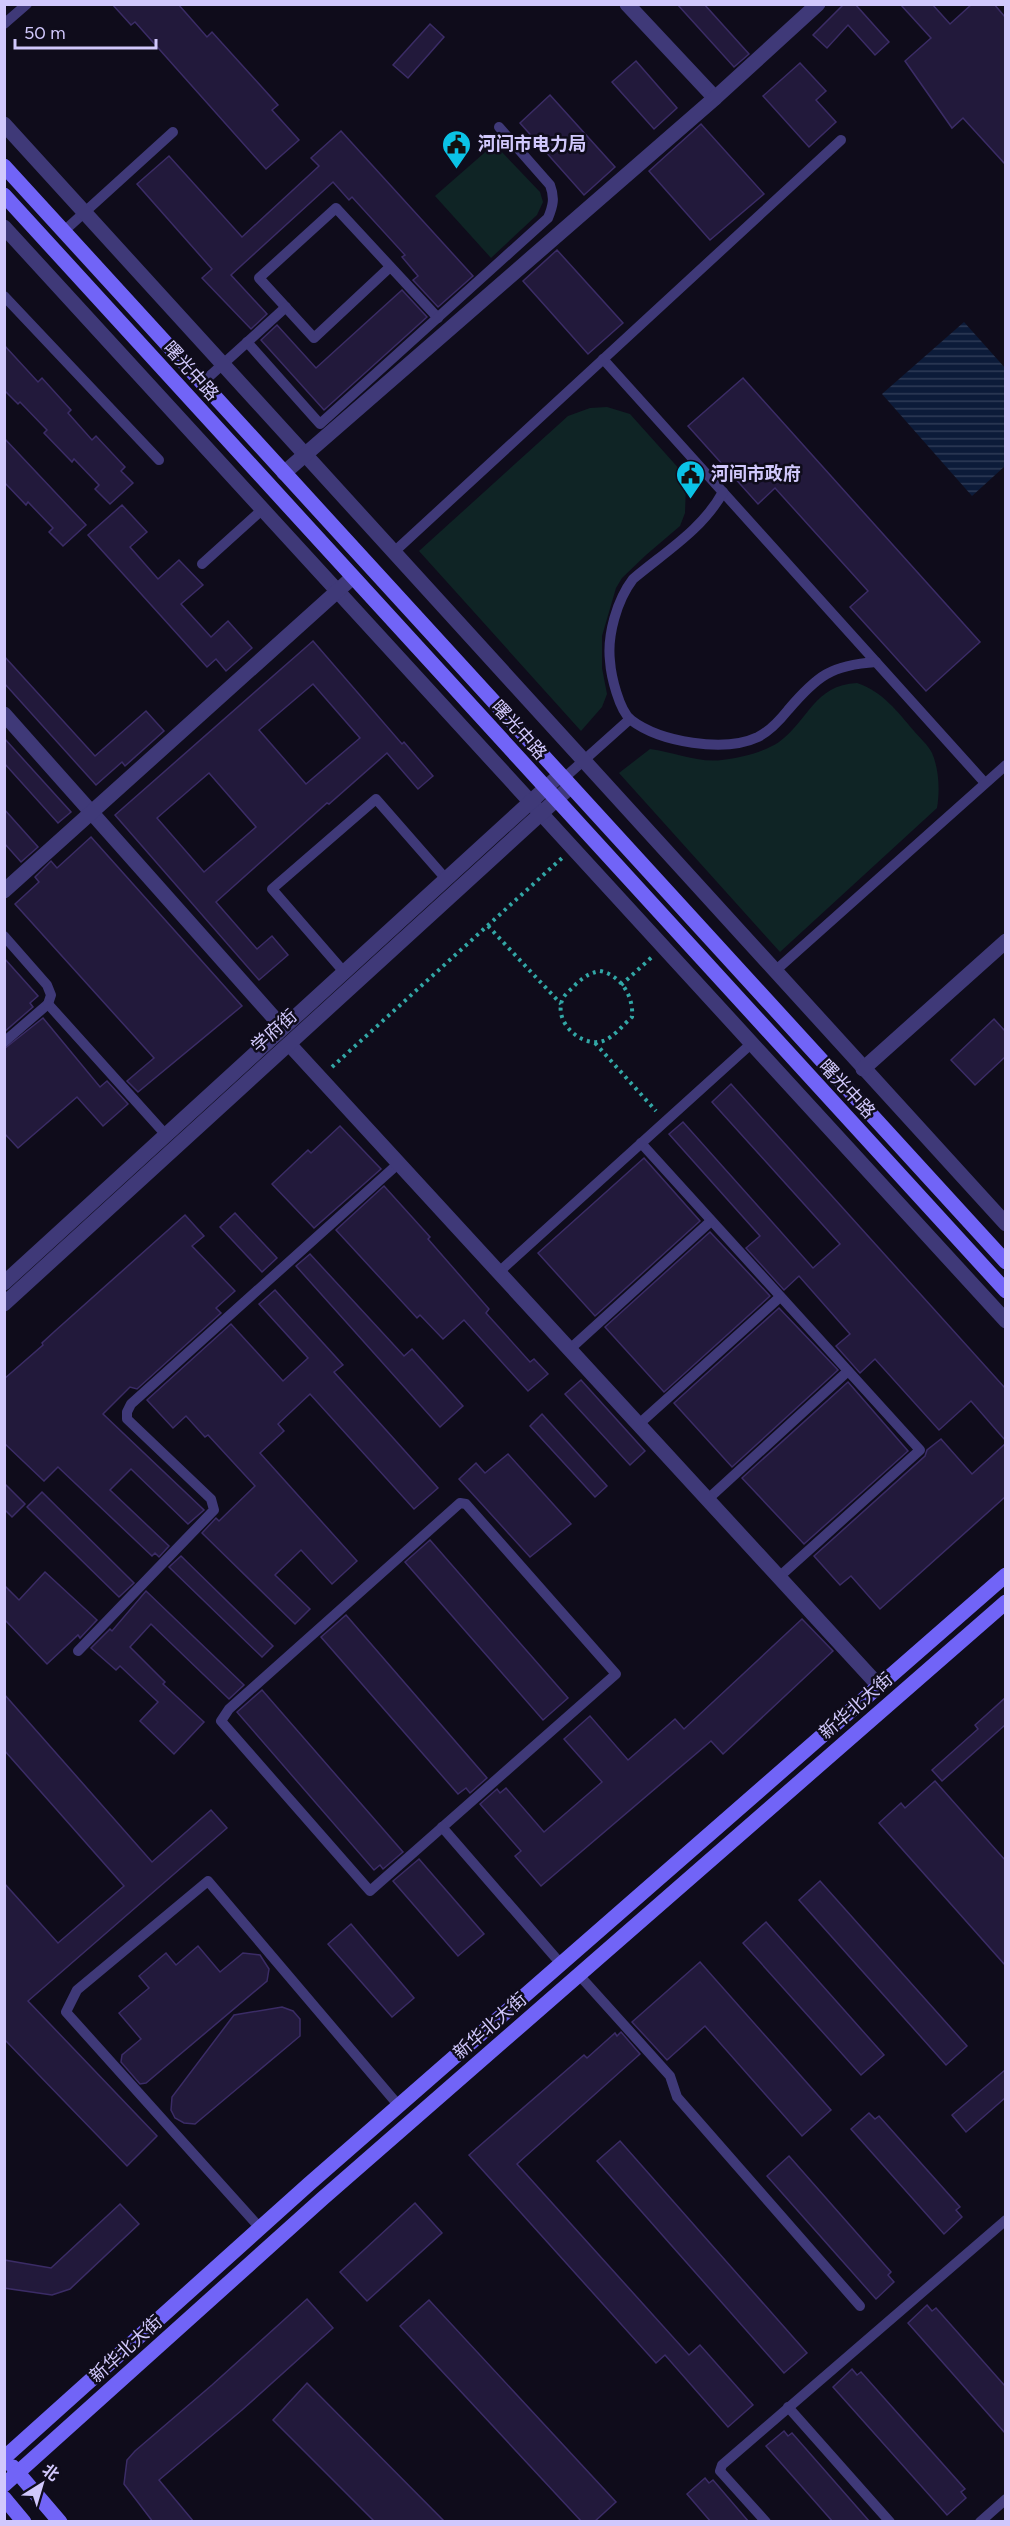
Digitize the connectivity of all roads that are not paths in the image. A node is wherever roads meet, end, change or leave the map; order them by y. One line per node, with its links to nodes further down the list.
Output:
1 (27, 4): 4 (lane)
2 (627, 4): 5 (street)
3 (818, 4): 5 (street)
4 (4, 24)
5 (715, 98): 23 (street)
6 (4, 124): 12 (street)
7 (499, 127): 18 (lane)
8 (173, 132): 12 (lane)
9 (841, 140): 20 (lane)
10 (4, 166): 14 (main road, 曙光中路)
11 (4, 195): 30 (main road, 曙光中路)
12 (85, 212): 14 (lane); 21 (street)
13 (4, 227): 27 (street)
14 (64, 231): 22 (main road, 曙光中路)
15 (390, 267): 17 (lane); 17 (lane); 18 (lane)
16 (4, 296): 24 (lane)
17 (286, 307): 19 (lane)
18 (438, 318): 19 (lane)
19 (247, 342): 21 (lane)
20 (603, 359): 26 (lane); 28 (lane)
21 (223, 364): 22 (lane); 23 (street)
22 (202, 382): 25 (main road, 曙光中路)
23 (306, 455): 25 (street); 28 (street)
24 (159, 460)
25 (284, 473): 37 (main road, 曙光中路)
26 (723, 492): 32 (lane); 34 (lane)
27 (263, 509): 29 (lane); 31 (street)
28 (394, 552): 35 (street)
29 (202, 564)
30 (353, 577): 31 (street); 39 (main road, 曙光中路)
31 (338, 591): 40 (street); 41 (street)
32 (876, 662): 34 (lane); 38 (lane)
33 (4, 714): 41 (street)
34 (630, 719): 35 (lane)
35 (584, 760): 37 (lane); 46 (street)
36 (1005, 765): 38 (lane)
37 (564, 780): 39 (street, 学府街); 59 (main road, 曙光中路)
38 (985, 783): 46 (lane)
39 (550, 794): 40 (street, 学府街); 62 (main road, 曙光中路)
40 (536, 807): 42 (street, 学府街); 51 (street); 52 (street, 学府街)
41 (92, 814): 43 (street); 49 (street)
42 (446, 879): 47 (street, 学府街); 47 (lane)
43 (4, 891)
44 (4, 936): 48 (lane)
45 (1005, 941): 53 (street)
46 (776, 971): 53 (street)
47 (345, 972): 49 (street, 学府街)
48 (48, 1004): 50 (lane); 54 (lane)
49 (283, 1028): 54 (street, 学府街)
50 (4, 1042)
51 (752, 1043): 55 (lane); 65 (street)
52 (289, 1044): 56 (street); 64 (street, 学府街)
53 (863, 1069): 58 (street)
54 (166, 1135): 61 (street, 学府街)
55 (641, 1143): 57 (lane); 60 (lane)
56 (399, 1163): 60 (street); 73 (lane)
57 (711, 1221): 63 (lane); 66 (lane)
58 (1005, 1224)
59 (1004, 1256)
60 (499, 1272): 66 (street)
61 (4, 1283)
62 (1005, 1291)
63 (780, 1297): 67 (lane); 68 (lane)
64 (4, 1304)
65 (1005, 1321)
66 (570, 1349): 68 (street)
67 (848, 1371): 69 (lane); 71 (lane)
68 (639, 1424): 69 (street)
69 (708, 1498): 71 (street)
70 (1005, 1575): 74 (main road, 新华北大街)
71 (779, 1577): 74 (street)
72 (1005, 1602): 77 (main road, 新华北大街)
73 (78, 1651)
74 (879, 1686): 76 (main road, 新华北大街)
75 (442, 1827): 75 (lane); 76 (lane)
76 (561, 1964): 78 (main road, 新华北大街)
77 (579, 1975): 81 (lane); 84 (main road, 新华北大街)
78 (399, 2106): 80 (main road, 新华北大街); 80 (lane)
79 (1005, 2220): 82 (lane)
80 (260, 2228): 83 (main road, 新华北大街)
81 (860, 2306)
82 (788, 2408): 90 (lane); 91 (lane)
83 (5, 2458): 84 (main road)
84 (18, 2473): 85 (main road, 新华北大街); 89 (main road)
85 (4, 2485)
86 (4, 2498): 88 (main road)
87 (1005, 2499): 92 (lane)
88 (24, 2522)
89 (60, 2522)
90 (766, 2522)
91 (890, 2522)
92 (980, 2522)

